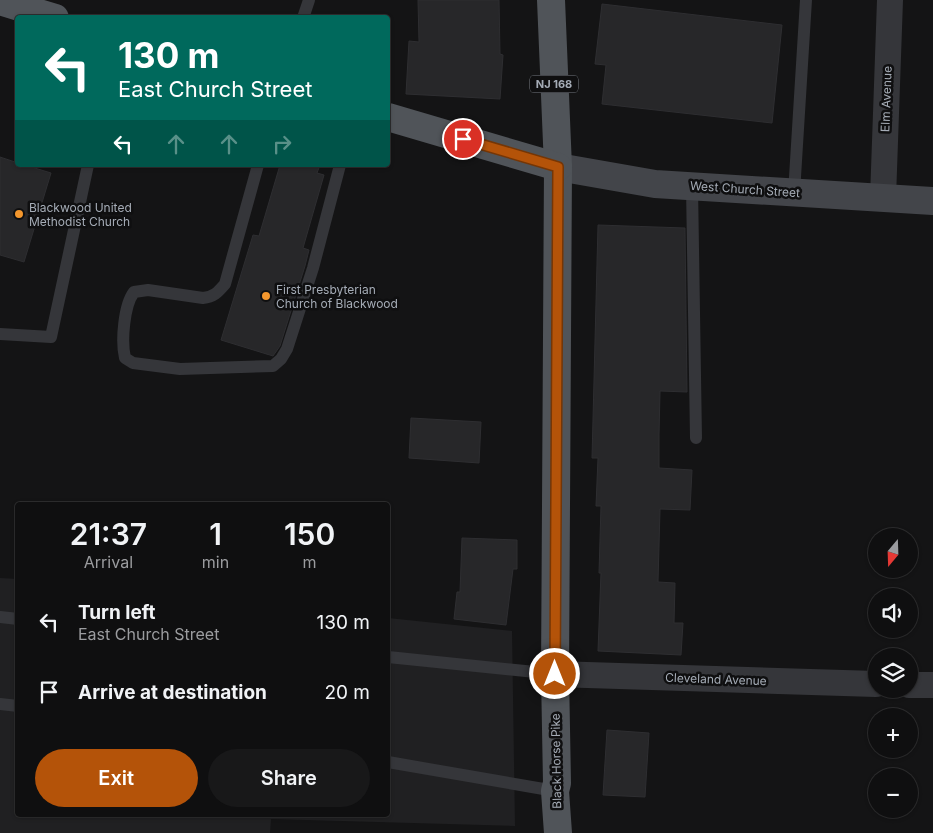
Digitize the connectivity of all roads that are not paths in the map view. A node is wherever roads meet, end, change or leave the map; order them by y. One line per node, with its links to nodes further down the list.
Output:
1 (309, 0): 7 (lane)
2 (551, 0): 12 (main road, Black Horse Pike / NJ 168)
3 (806, 0): 14 (lane)
4 (890, 0): 15 (street, Elm Avenue)
5 (0, 1): 6 (main road)
6 (46, 15)
7 (305, 15)
8 (390, 118): 12 (main road)
9 (88, 167): 17 (lane)
10 (257, 167): 11 (lane)
11 (339, 167)
12 (558, 167): 13 (main road, West Church Street); 22 (main road, Black Horse Pike / NJ 168)
13 (692, 186): 14 (main road, West Church Street); 18 (lane)
14 (794, 193): 15 (main road, West Church Street)
15 (883, 198): 16 (main road, West Church Street)
16 (933, 201)
17 (0, 334)
18 (696, 438)
19 (0, 618): 20 (lane)
20 (15, 619)
21 (390, 657): 22 (lane)
22 (555, 674): 23 (street, Cleveland Avenue); 29 (main road, Black Horse Pike / NJ 168)
23 (868, 684)
24 (918, 685): 25 (street)
25 (933, 685)
26 (0, 704): 27 (lane)
27 (15, 706)
28 (390, 762): 29 (lane)
29 (555, 791): 30 (main road, Black Horse Pike / NJ 168)
30 (558, 833)

